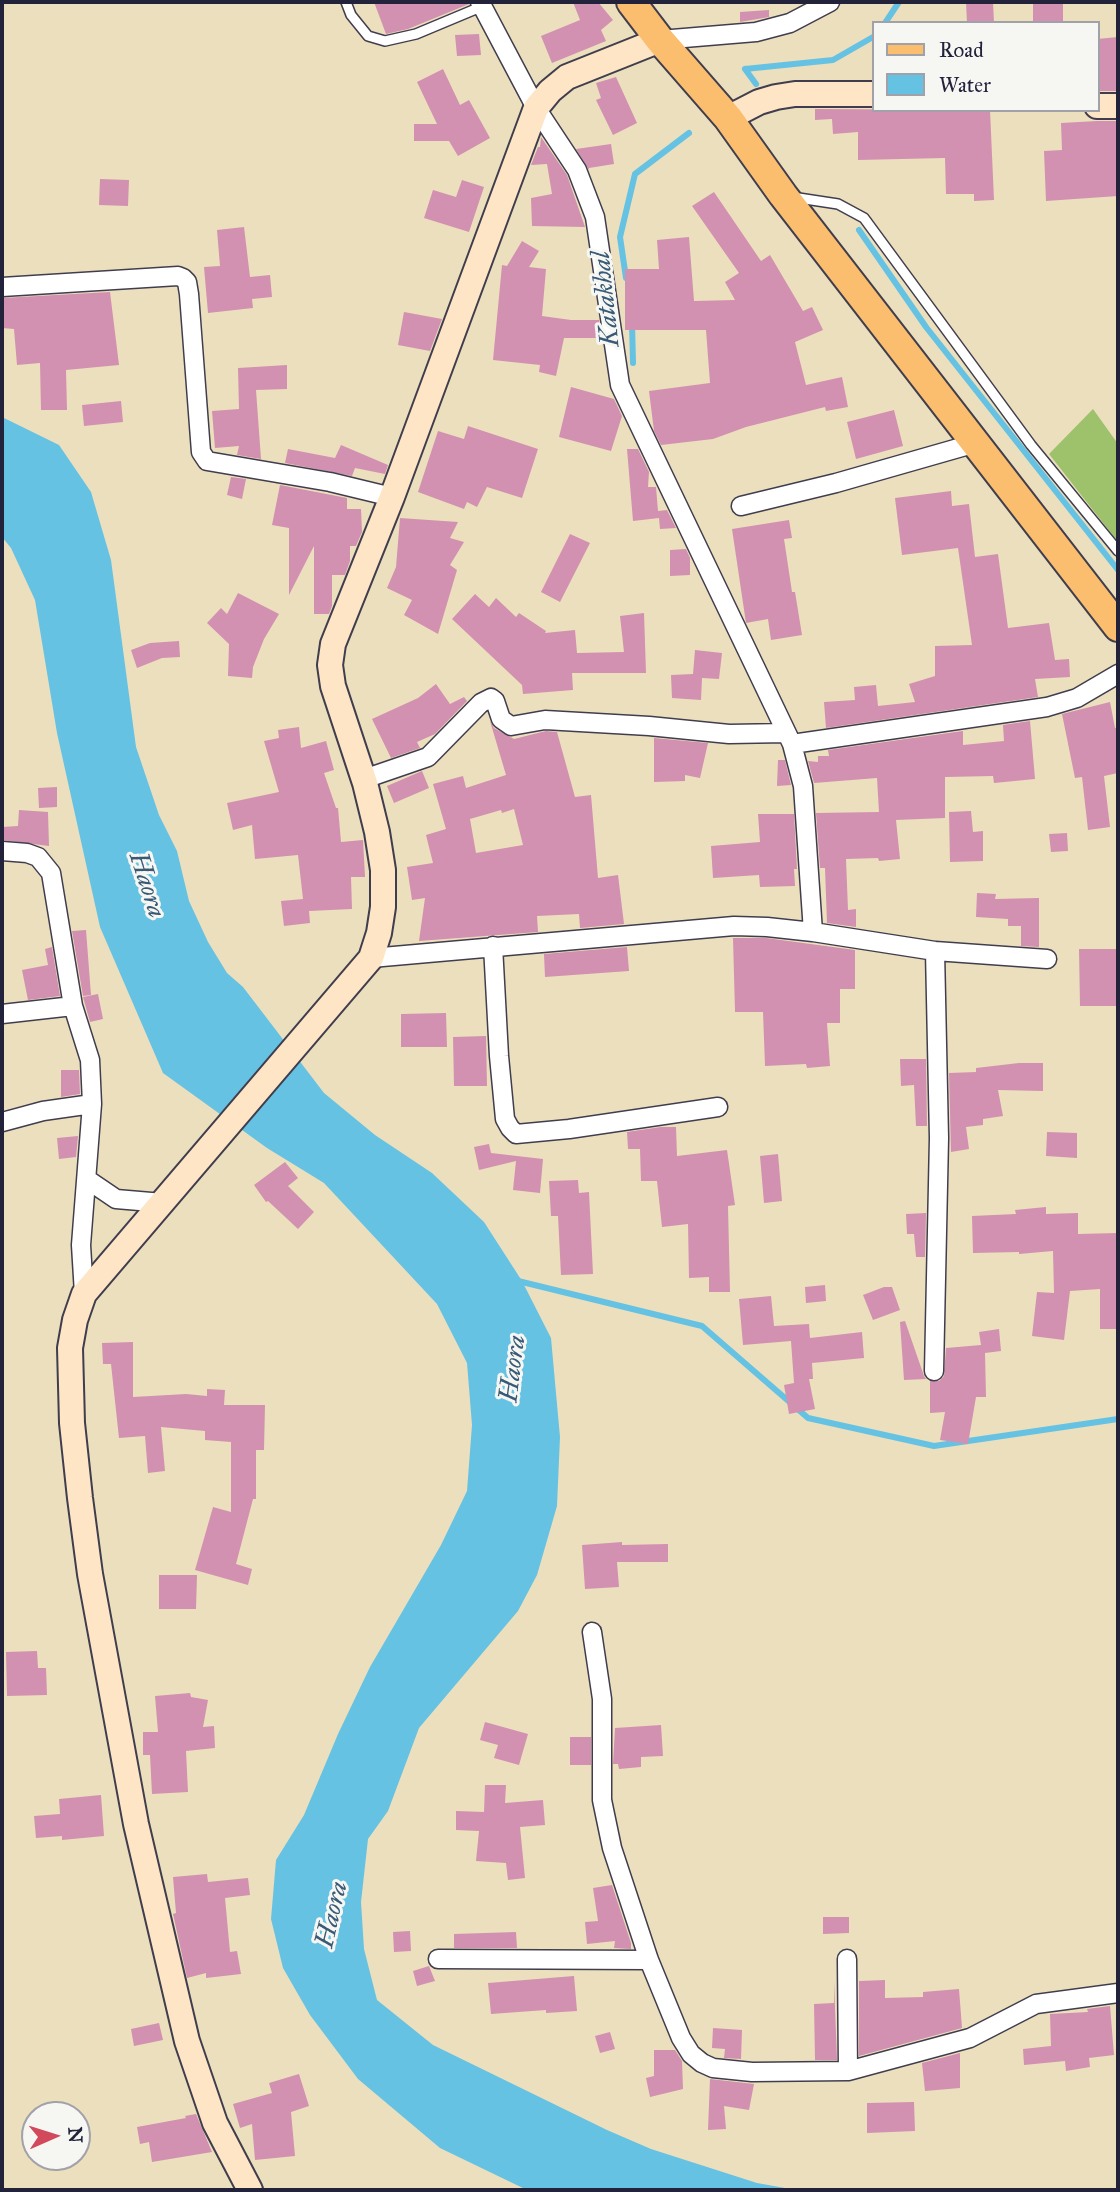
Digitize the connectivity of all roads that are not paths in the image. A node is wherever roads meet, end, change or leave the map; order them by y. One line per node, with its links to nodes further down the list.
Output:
1 (346, 2): 4 (lane)
2 (631, 2): 5 (main road)
3 (830, 2): 5 (street)
4 (481, 4): 9 (street)
5 (660, 40): 9 (street); 10 (main road)
6 (872, 94): 10 (street)
7 (1099, 106): 8 (street)
8 (1118, 106)
9 (536, 108): 14 (street); 19 (street)
10 (727, 118): 11 (main road)
11 (783, 195): 13 (main road); 16 (lane)
12 (2, 287): 14 (street)
13 (976, 443): 15 (street); 17 (main road)
14 (392, 498): 20 (street)
15 (741, 506)
16 (1118, 551)
17 (1118, 627)
18 (1118, 674): 19 (street)
19 (789, 738): 20 (street); 22 (street)
20 (363, 779): 25 (street)
21 (2, 850): 27 (street)
22 (813, 932): 23 (street); 24 (street)
23 (493, 946): 25 (street); 30 (street)
24 (935, 951): 26 (street); 35 (street)
25 (371, 958): 33 (street)
26 (1047, 959)
27 (73, 1006): 28 (street); 29 (street)
28 (2, 1014)
29 (92, 1104): 31 (street); 32 (street)
30 (718, 1107)
31 (2, 1122)
32 (88, 1180): 33 (street); 34 (street)
33 (169, 1196): 34 (street)
34 (84, 1294): 42 (street)
35 (934, 1371)
36 (592, 1632): 39 (street)
37 (438, 1959): 39 (street)
38 (847, 1959): 41 (street)
39 (649, 1960): 41 (street)
40 (1118, 1993): 41 (street)
41 (848, 2071)
42 (250, 2190)

